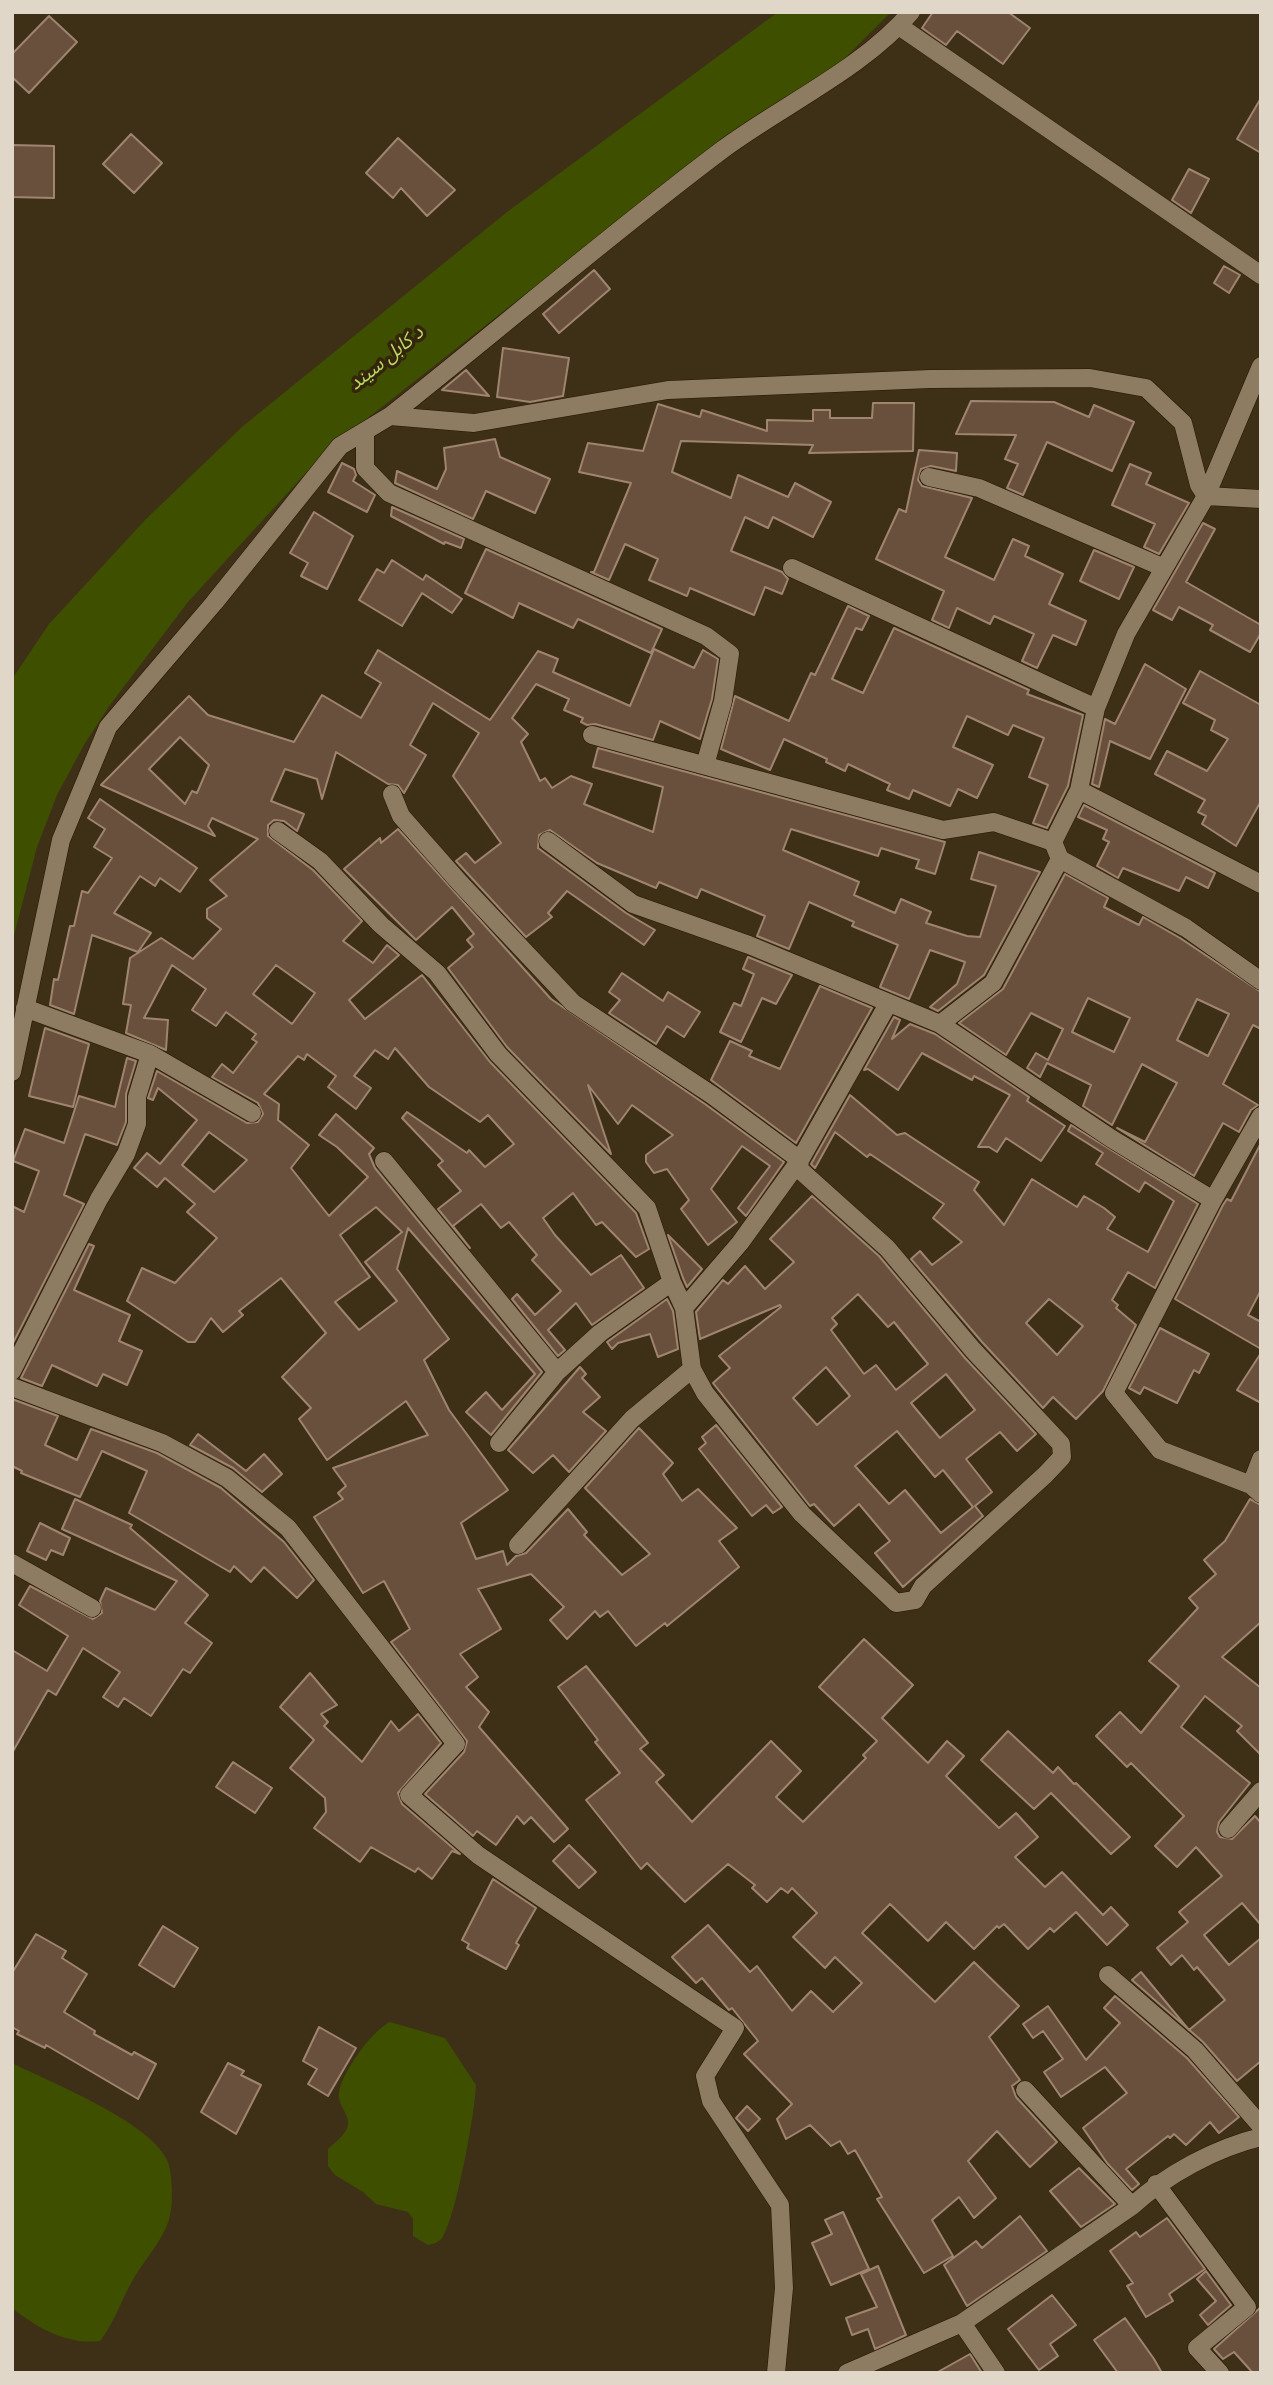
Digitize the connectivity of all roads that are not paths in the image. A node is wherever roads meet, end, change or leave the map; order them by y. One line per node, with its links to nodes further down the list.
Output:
1 (905, 19): 2 (street); 4 (street)
2 (1261, 275)
3 (1261, 366): 7 (street)
4 (390, 416): 5 (street); 7 (street)
5 (365, 431): 13 (street); 22 (street)
6 (929, 477): 9 (street)
7 (1206, 495): 8 (street); 9 (street)
8 (1261, 499)
9 (1163, 567): 11 (street)
10 (792, 568): 11 (street)
11 (1096, 708): 14 (street)
12 (592, 735): 13 (street)
13 (705, 765): 18 (street)
14 (1079, 790): 18 (street); 19 (street)
15 (392, 794): 28 (street)
16 (278, 831): 31 (street)
17 (548, 841): 21 (street)
18 (1057, 851): 20 (street); 23 (street)
19 (1261, 884)
20 (1261, 981)
21 (888, 1004): 23 (street); 28 (street)
22 (25, 1008): 24 (street); 25 (street)
23 (940, 1024): 30 (street)
24 (150, 1054): 26 (street); 34 (street)
25 (12, 1072)
26 (252, 1113)
27 (1261, 1116): 30 (street)
28 (800, 1160): 32 (street); 33 (street)
29 (384, 1161): 35 (street)
30 (1213, 1199): 39 (street)
31 (672, 1282): 32 (street); 35 (street)
32 (684, 1308): 33 (street)
33 (692, 1369): 40 (street)
34 (12, 1371)
35 (557, 1372): 37 (street)
36 (12, 1387): 52 (street)
37 (499, 1443)
38 (1261, 1459): 39 (street)
39 (1256, 1490)
40 (518, 1545)
41 (12, 1563): 42 (street)
42 (92, 1608)
43 (1261, 1791): 44 (street)
44 (1228, 1829)
45 (1108, 1975): 47 (street)
46 (1025, 2090): 50 (street)
47 (1261, 2126)
48 (1261, 2137): 49 (street)
49 (1156, 2184): 50 (street); 55 (street)
50 (1132, 2206): 51 (street)
51 (962, 2323): 53 (street); 54 (street)
52 (776, 2373)
53 (847, 2373)
54 (996, 2373)
55 (1220, 2373)

